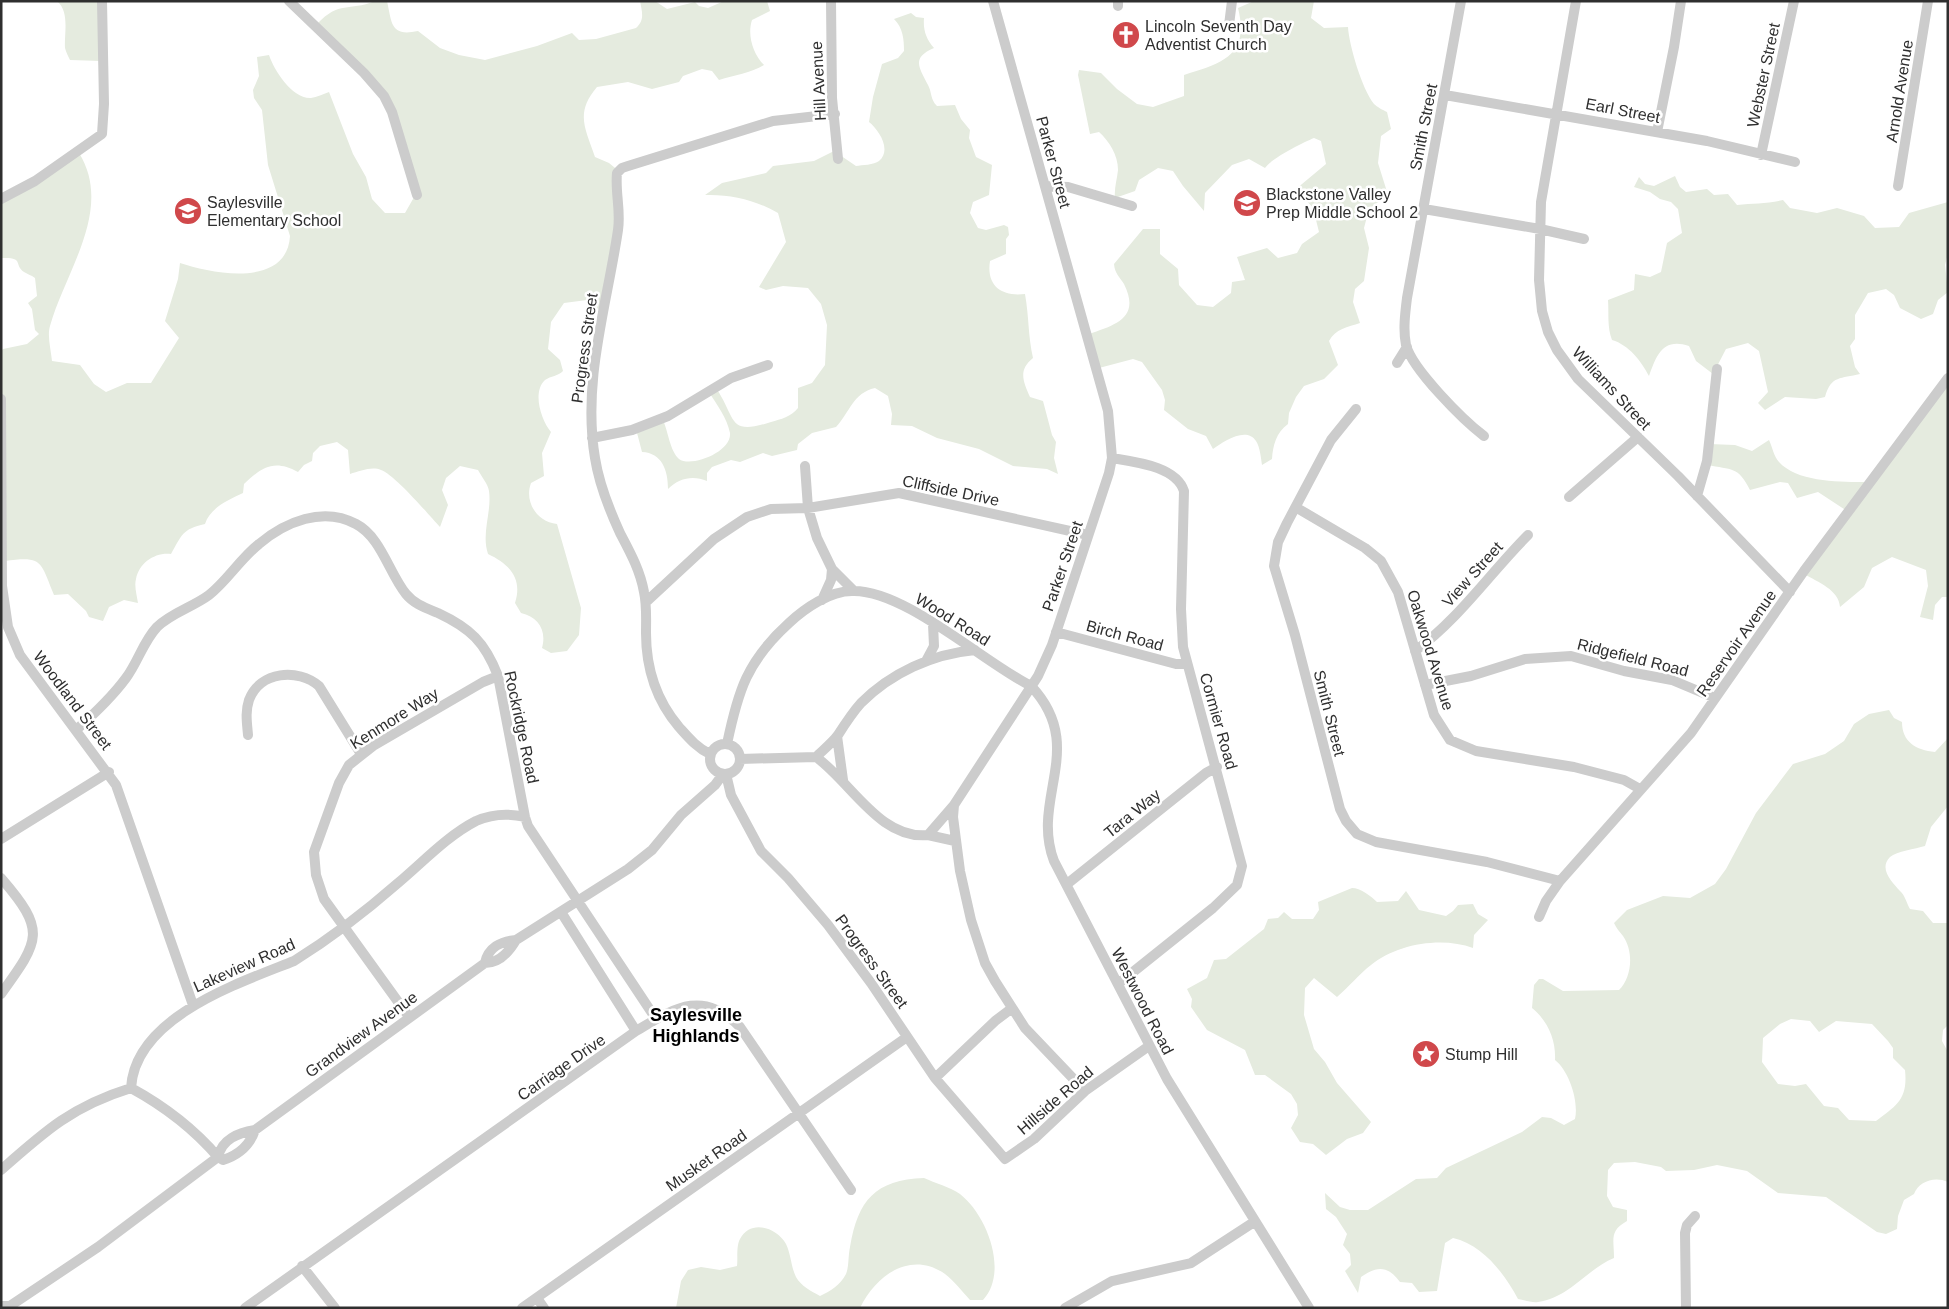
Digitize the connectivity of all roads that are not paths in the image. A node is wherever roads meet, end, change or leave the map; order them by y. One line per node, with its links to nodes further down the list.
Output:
1 (102, 1): 22 (street)
2 (289, 1): 21 (street)
3 (831, 1): 14 (street, Hill Avenue)
4 (993, 1): 19 (street, Parker Street)
5 (1232, 1): 11 (street)
6 (1461, 1): 12 (street, Smith Street)
7 (1576, 1): 13 (street, Williams Street)
8 (1680, 1): 15 (street)
9 (1794, 1): 16 (street, Webster Street)
10 (1928, 1): 20 (street, Arnold Avenue)
11 (1229, 26)
12 (1445, 95): 13 (street, Earl Street); 24 (street, Smith Street)
13 (1555, 112): 15 (street, Earl Street); 25 (street, Williams Street)
14 (835, 114): 17 (street, Hill Avenue); 36 (street, Progress Street)
15 (1657, 132): 16 (street, Earl Street)
16 (1761, 155): 18 (street, Earl Street)
17 (838, 159)
18 (1795, 162)
19 (1045, 186): 23 (street); 37 (street, Parker Street)
20 (1898, 186)
21 (417, 195)
22 (1, 199)
23 (1132, 206)
24 (1424, 209): 25 (street); 27 (street, Smith Street)
25 (1540, 229): 26 (street); 35 (street, Williams Street)
26 (1584, 239)
27 (1407, 347): 28 (street); 34 (street)
28 (1397, 363)
29 (768, 365): 36 (street)
30 (1717, 369): 39 (street)
31 (1948, 378): 47 (street, Reservoir Avenue)
32 (1, 399): 60 (street, Woodland Street)
33 (1356, 409): 42 (street, Smith Street)
34 (1484, 436)
35 (1638, 437): 39 (street, Williams Street); 40 (street)
36 (592, 438): 49 (street, Progress Street)
37 (1112, 458): 43 (street, Parker Street); 55 (street, Cormier Road)
38 (805, 466): 41 (street)
39 (1697, 496): 47 (street, Williams Street)
40 (1569, 497)
41 (808, 508): 43 (street, Cliffside Drive); 45 (street); 49 (street, Cliffside Drive)
42 (1297, 508): 53 (street, Oakwood Avenue); 79 (street, Smith Street)
43 (1088, 535): 51 (street, Parker Street)
44 (1528, 535): 53 (street, View Street)
45 (832, 569): 46 (street); 48 (street)
46 (854, 591): 48 (street); 50 (street, Wood Road)
47 (1790, 592): 59 (street, Reservoir Avenue)
48 (822, 600): 63 (street)
49 (646, 602): 65 (street, Progress Street)
50 (933, 624): 52 (street, Wood Road); 54 (street)
51 (1056, 632): 55 (street, Birch Road); 58 (street, Parker Street)
52 (975, 650): 54 (street); 58 (street, Wood Road)
53 (1415, 651): 57 (street, Oakwood Avenue)
54 (926, 661): 62 (street)
55 (1187, 664): 68 (street, Cormier Road)
56 (498, 676): 60 (street, Rockridge Road); 64 (street, Kenmore Way); 74 (street, Rockridge Road)
57 (1425, 685): 59 (street, Ridgefield Road); 72 (street, Oakwood Avenue)
58 (1031, 686): 73 (street, Parker Street); 80 (street, Westwood Road)
59 (1715, 698): 72 (street, Reservoir Avenue)
60 (76, 730): 69 (street, Woodland Street)
61 (248, 735): 64 (street)
62 (837, 736): 66 (street); 71 (street)
63 (727, 744): 65 (street); 67 (street)
64 (361, 754): 84 (street, Kenmore Way)
65 (710, 754): 70 (street)
66 (816, 757): 67 (street); 71 (street)
67 (740, 759): 70 (street)
68 (1217, 767): 80 (street, Tara Way); 85 (street, Cormier Road)
69 (108, 772): 76 (street); 87 (street, Woodland Street)
70 (725, 774): 81 (street, Grandview Avenue); 92 (street, Progress Street)
71 (843, 780): 75 (street)
72 (1640, 789): 79 (street, Reservoir Avenue)
73 (954, 805): 75 (street, Parker Street); 77 (street)
74 (525, 817): 81 (street, Rockridge Road); 84 (street, Lakeview Road)
75 (928, 835): 77 (street)
76 (1, 839)
77 (955, 841): 88 (street)
78 (1, 878): 86 (street)
79 (1560, 881): 83 (street, Reservoir Avenue)
80 (1067, 884): 85 (street, Westwood Road)
81 (578, 902): 82 (street, Grandview Avenue); 90 (street, Rockridge Road)
82 (562, 912): 89 (street, Grandview Avenue); 91 (street)
83 (1539, 917)
84 (343, 928): 87 (street, Lakeview Road); 89 (street, Kenmore Way)
85 (1118, 984): 93 (street, Westwood Road)
86 (1, 994)
87 (193, 1004): 95 (street, Lakeview Road)
88 (1012, 1009): 94 (street); 96 (street)
89 (409, 1018): 98 (street, Grandview Avenue)
90 (656, 1020): 91 (street, Carriage Drive); 97 (street, Carriage Drive)
91 (636, 1031): 105 (street, Carriage Drive)
92 (907, 1037): 94 (street, Progress Street); 97 (street, Musket Road)
93 (1149, 1046): 96 (street, Hillside Road); 104 (street, Westwood Road)
94 (935, 1078): 100 (street, Progress Street)
95 (131, 1088): 99 (street); 101 (street)
96 (1085, 1090): 100 (street, Hillside Road)
97 (798, 1113): 102 (street, Carriage Drive); 106 (street, Musket Road)
98 (255, 1130): 99 (street, Grandview Avenue); 99 (street, Grandview Avenue)
99 (218, 1158): 107 (street, Grandview Avenue)
100 (1005, 1160)
101 (1, 1170)
102 (852, 1190)
103 (1695, 1216): 114 (street)
104 (1254, 1222): 112 (street); 113 (street, Westwood Road)
105 (302, 1266): 108 (street, Carriage Drive); 109 (street)
106 (537, 1298): 110 (street, Musket Road); 111 (street)
107 (1, 1306)
108 (245, 1308)
109 (335, 1308)
110 (522, 1308)
111 (544, 1308)
112 (1065, 1308)
113 (1310, 1308)
114 (1686, 1308)

